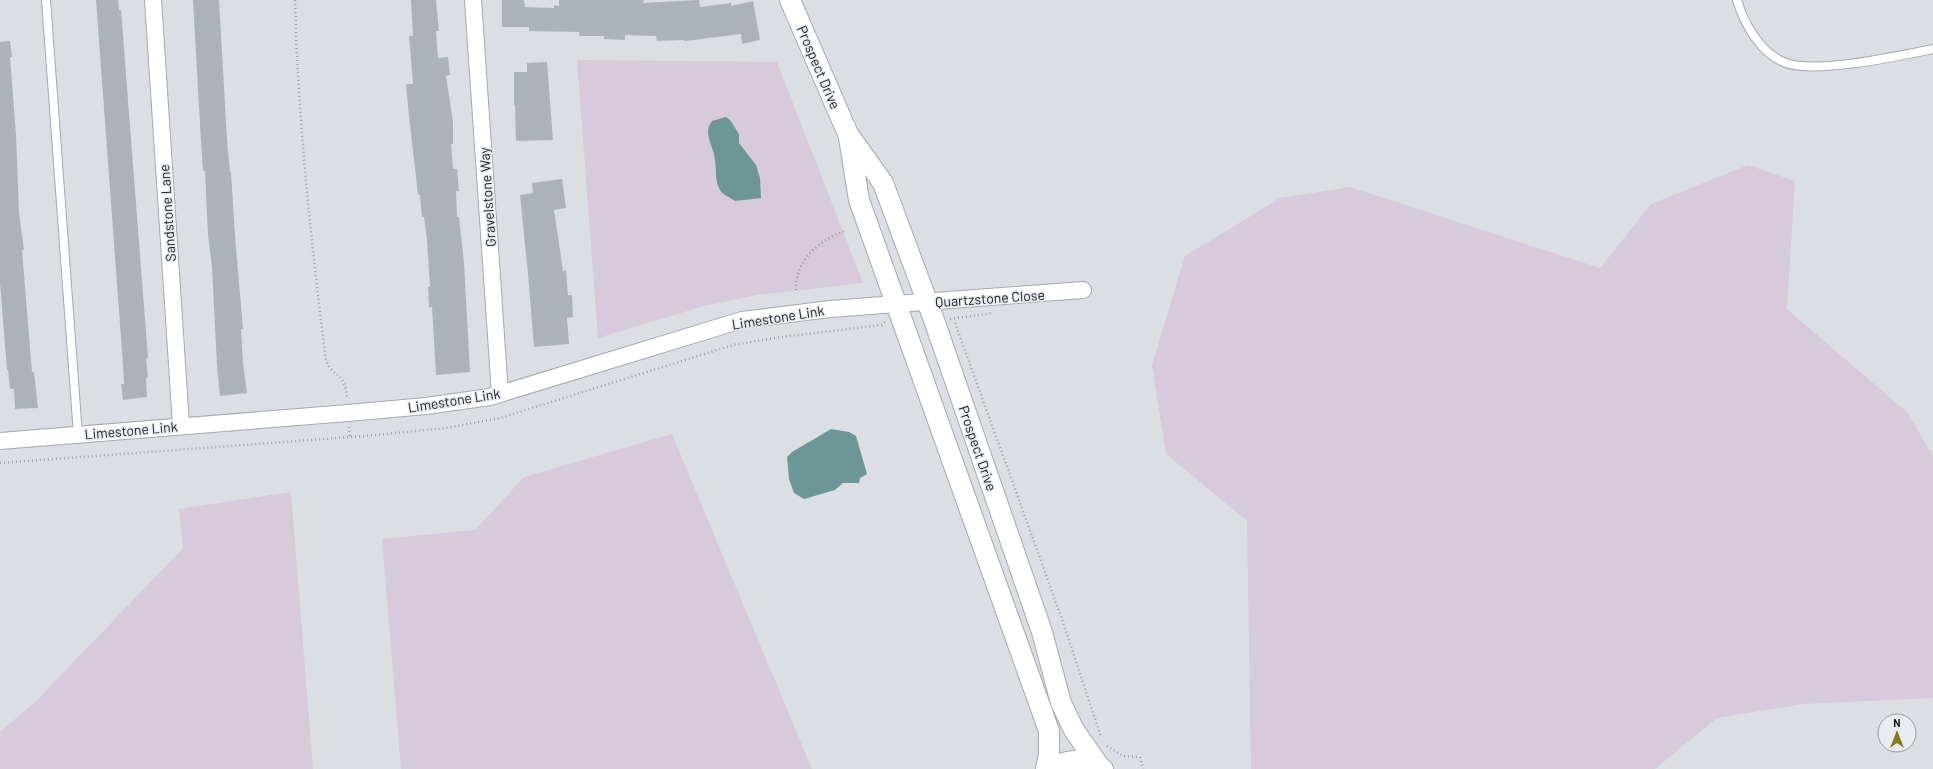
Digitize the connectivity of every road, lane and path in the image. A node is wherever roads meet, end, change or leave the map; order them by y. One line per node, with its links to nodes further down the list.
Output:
1 (46, 0): 18 (lane)
2 (153, 0): 17 (street, Sandstone Lane)
3 (295, 0): 16 (path)
4 (473, 0): 15 (street, Gravelstone Way)
5 (790, 0): 8 (street, Prospect Drive)
6 (1737, 0): 7 (lane)
7 (1933, 49)
8 (848, 134): 12 (street, Prospect Drive); 13 (street, Prospect Drive)
9 (844, 230): 10 (path)
10 (796, 290)
11 (1083, 290): 12 (street, Quartzstone Close)
12 (927, 302): 13 (street, Quartzstone Close); 21 (street, Prospect Drive)
13 (897, 304): 15 (street, Limestone Link); 22 (street, Prospect Drive)
14 (1000, 312): 24 (path)
15 (500, 394): 16 (street, Limestone Link)
16 (348, 413): 17 (street, Limestone Link); 19 (path)
17 (181, 425): 18 (street, Limestone Link)
18 (78, 435): 20 (street, Limestone Link)
19 (350, 437)
20 (0, 441)
21 (1101, 768): 23 (street)
22 (1046, 769)
23 (1052, 769)
24 (1143, 769)

